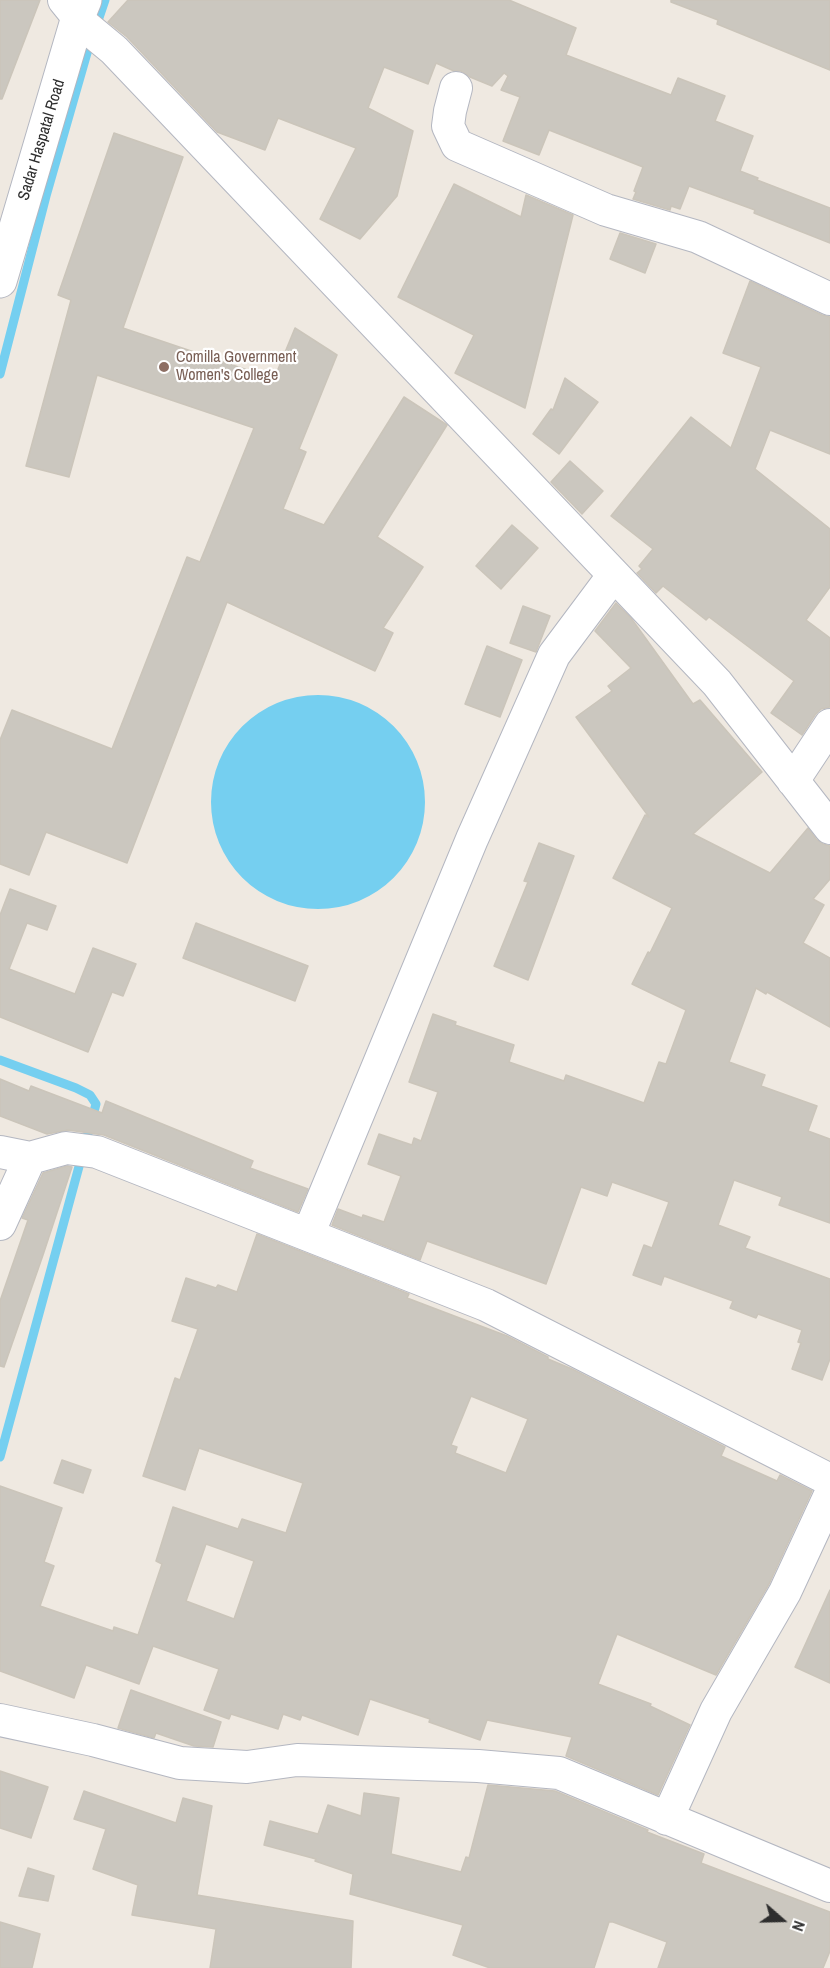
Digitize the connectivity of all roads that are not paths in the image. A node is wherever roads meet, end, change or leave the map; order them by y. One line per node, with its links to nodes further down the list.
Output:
1 (78, 11): 3 (street, Sadar Haspatal Road); 5 (street)
2 (456, 88): 4 (street)
3 (0, 280)
4 (830, 299)
5 (613, 576): 7 (street); 11 (street)
6 (830, 725): 7 (street)
7 (793, 781): 8 (street)
8 (830, 828)
9 (15, 1155): 10 (street); 11 (street)
10 (0, 1224)
11 (308, 1235): 12 (street)
12 (830, 1480)
13 (830, 1495): 15 (street)
14 (0, 1720): 15 (street)
15 (667, 1819): 16 (street)
16 (830, 1886)

